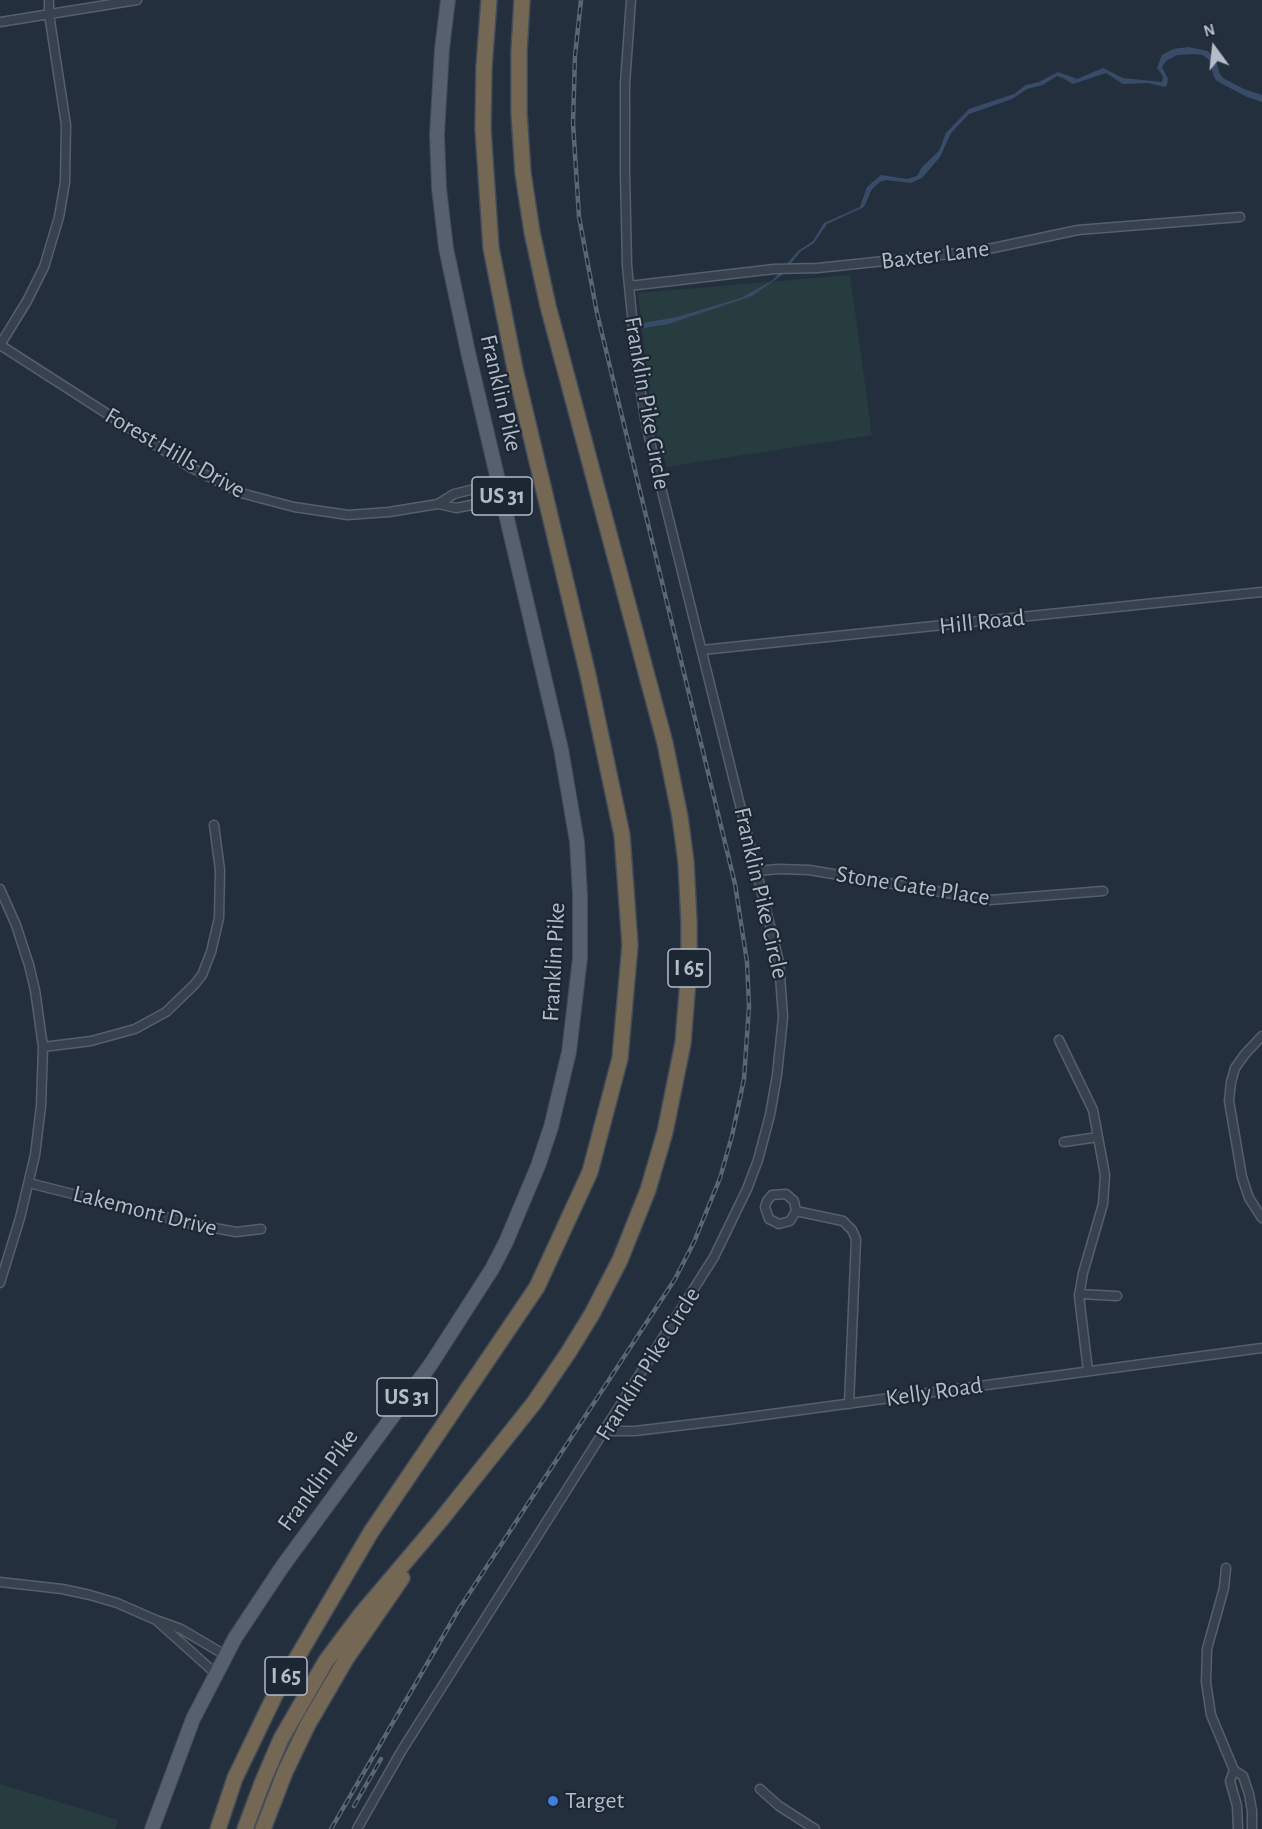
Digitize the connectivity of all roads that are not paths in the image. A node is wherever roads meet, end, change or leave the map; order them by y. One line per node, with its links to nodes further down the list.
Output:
1 (49, 0): 7 (street)
2 (137, 0): 7 (street)
3 (448, 0): 12 (main road, Franklin Pike / US 31)
4 (489, 0): 46 (highway, I 65)
5 (522, 0): 37 (highway, I 65)
6 (631, 0): 10 (street, Franklin Pike Circle)
7 (49, 14): 8 (street); 11 (street)
8 (0, 22)
9 (1240, 217): 10 (street, Baxter Lane)
10 (629, 286): 16 (street, Franklin Pike Circle)
11 (0, 345): 14 (street, Forest Hills Drive)
12 (499, 483): 13 (main road, Franklin Pike / US 31); 14 (street, Forest Hills Drive)
13 (503, 499): 14 (street, Forest Hills Drive); 41 (main road, Franklin Pike / US 31)
14 (438, 504)
15 (1262, 592): 16 (street, Hill Road)
16 (702, 650): 18 (street, Franklin Pike Circle)
17 (214, 825): 23 (street)
18 (758, 871): 20 (street, Stone Gate Place); 36 (street, Franklin Pike Circle)
19 (0, 889): 23 (street)
20 (1103, 891)
21 (1262, 1036): 28 (street)
22 (1059, 1040): 24 (street)
23 (43, 1047): 26 (street)
24 (1098, 1137): 25 (street); 31 (street)
25 (1064, 1142)
26 (29, 1182): 29 (street, Lakemont Drive); 30 (street)
27 (796, 1211): 35 (street)
28 (1262, 1218)
29 (261, 1229)
30 (0, 1283)
31 (1079, 1294): 32 (street); 34 (street)
32 (1116, 1296)
33 (1262, 1348): 34 (street, Kelly Road)
34 (1088, 1371): 35 (street, Kelly Road)
35 (849, 1404): 36 (street, Kelly Road)
36 (606, 1431): 49 (street, Franklin Pike Circle)
37 (440, 1521): 47 (highway, I 65); 48 (highway)
38 (1226, 1568): 43 (street)
39 (0, 1582): 40 (street)
40 (156, 1620): 41 (street); 42 (street)
41 (225, 1655): 42 (main road, Franklin Pike / US 31)
42 (215, 1673): 45 (main road, Franklin Pike / US 31)
43 (1234, 1770): 51 (street); 52 (street)
44 (760, 1790): 50 (street)
45 (152, 1829)
46 (218, 1829)
47 (245, 1829)
48 (263, 1829)
49 (357, 1829)
50 (815, 1829)
51 (1238, 1829)
52 (1252, 1829)

